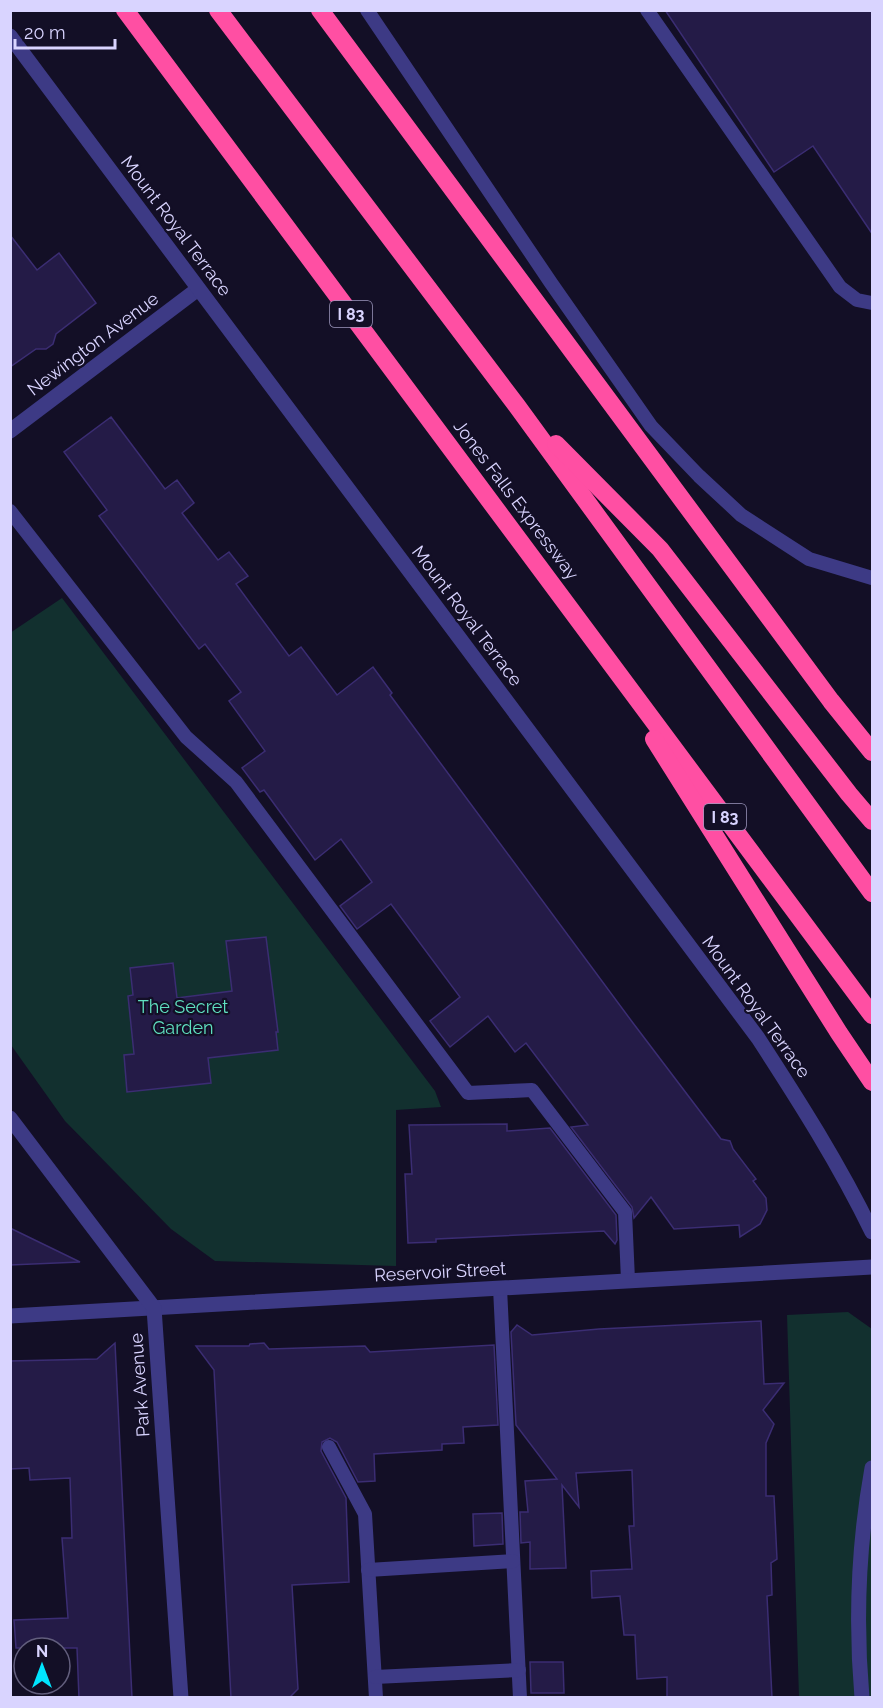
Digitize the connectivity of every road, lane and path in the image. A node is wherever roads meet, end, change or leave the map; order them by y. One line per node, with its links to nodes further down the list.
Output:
1 (125, 10): 13 (highway, Jones Falls Expressway / I 83)
2 (218, 10): 9 (highway)
3 (320, 10): 14 (highway)
4 (367, 10): 12 (lane)
5 (647, 10): 8 (lane)
6 (10, 36): 7 (street, Mount Royal Terrace)
7 (198, 289): 10 (street, Newington Avenue); 20 (street, Mount Royal Terrace)
8 (873, 303)
9 (517, 406): 15 (highway); 16 (highway)
10 (10, 431)
11 (10, 511): 22 (lane)
12 (873, 578)
13 (577, 618): 17 (highway, Jones Falls Expressway / I 83); 18 (highway)
14 (873, 752)
15 (873, 821)
16 (873, 893)
17 (873, 1015)
18 (873, 1082)
19 (10, 1118): 24 (street, Park Avenue)
20 (873, 1232)
21 (873, 1267): 22 (street, Reservoir Street)
22 (628, 1280): 23 (street, Reservoir Street)
23 (500, 1288): 24 (street, Reservoir Street); 28 (lane)
24 (154, 1308): 25 (street, Reservoir Street); 32 (street, Park Avenue)
25 (10, 1316)
26 (329, 1447): 29 (lane)
27 (873, 1468): 35 (street)
28 (513, 1561): 29 (lane); 30 (lane)
29 (368, 1570): 31 (lane)
30 (519, 1670): 31 (lane); 34 (lane)
31 (375, 1677): 33 (lane)
32 (181, 1698)
33 (376, 1698)
34 (520, 1698)
35 (862, 1698)

